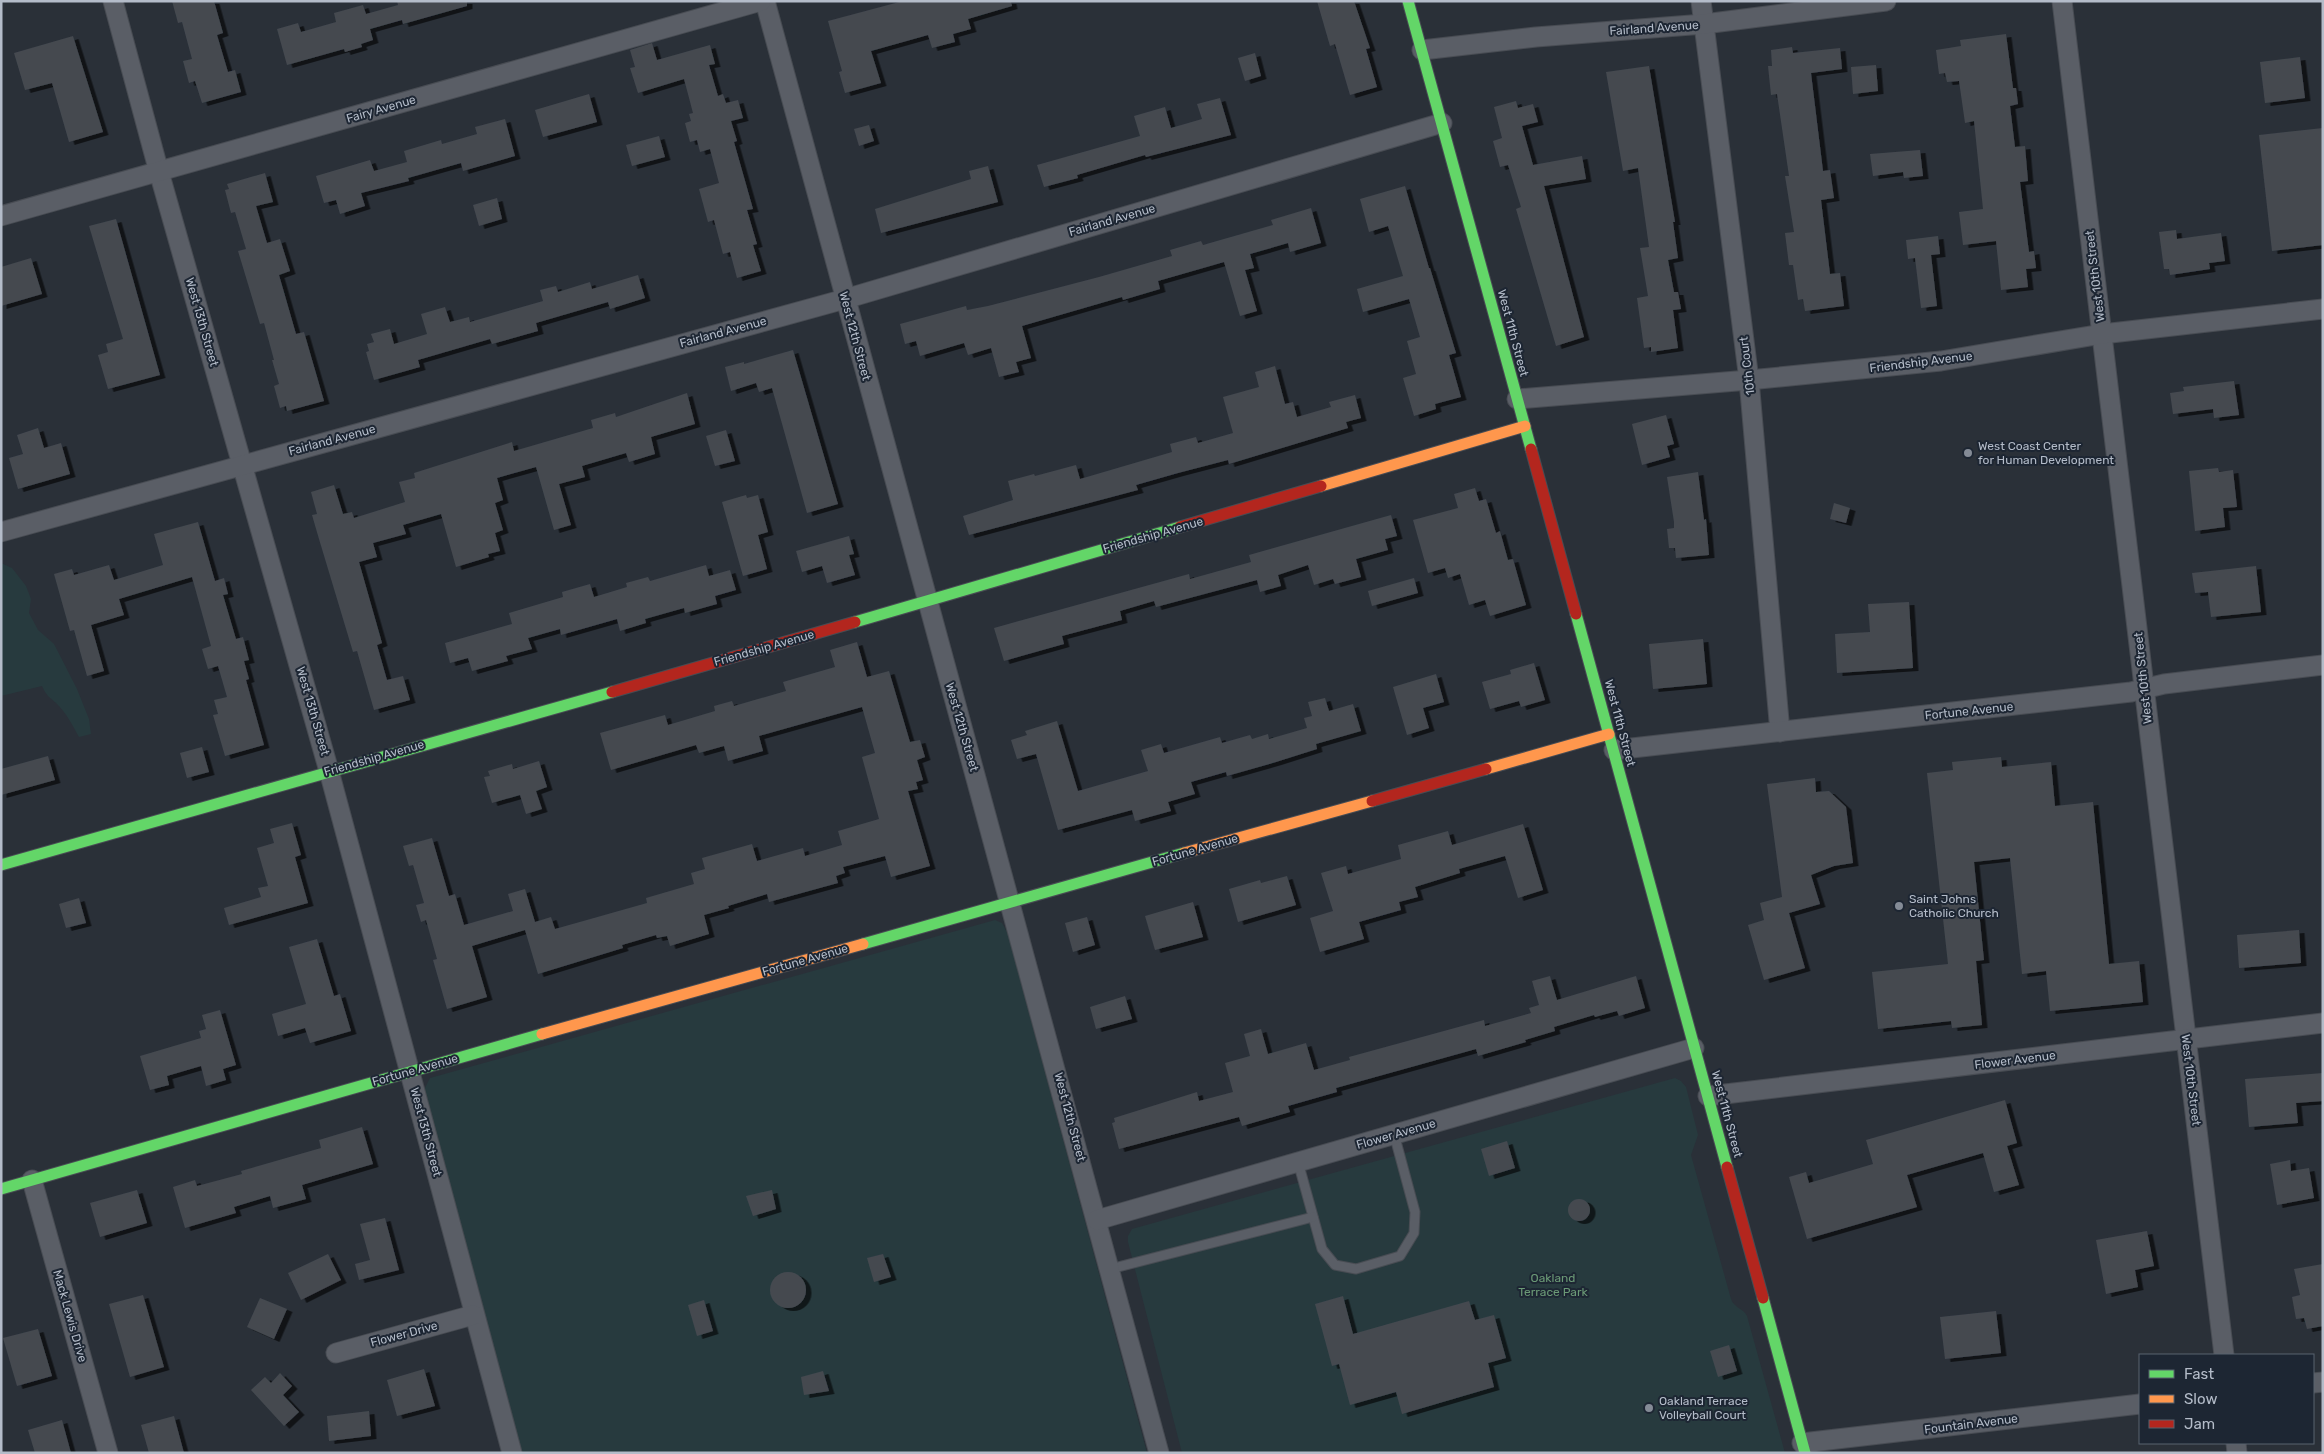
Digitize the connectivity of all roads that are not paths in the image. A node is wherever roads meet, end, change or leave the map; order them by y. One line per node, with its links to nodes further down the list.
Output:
1 (113, 1): 11 (street, West 13th Street)
2 (762, 1): 11 (street, Fairy Avenue)
3 (765, 1): 13 (street, West 12th Street)
4 (1408, 1): 9 (street, West 11th Street)
5 (1701, 1): 8 (street, 10th Court)
6 (1886, 1): 8 (street, Fairland Avenue)
7 (2062, 1): 15 (street, West 10th Street)
8 (1704, 24): 9 (street, Fairland Avenue); 16 (street, 10th Court)
9 (1422, 50): 10 (street, West 11th Street)
10 (1442, 123): 13 (street, Fairland Avenue); 17 (street, West 11th Street)
11 (159, 172): 12 (street, Fairy Avenue); 19 (street, West 13th Street)
12 (1, 216)
13 (845, 299): 19 (street, Fairland Avenue); 21 (street, West 12th Street)
14 (2323, 308): 15 (street, Friendship Avenue)
15 (2102, 334): 16 (street, Friendship Avenue); 23 (street, West 10th Street)
16 (1749, 380): 17 (street, Friendship Avenue); 24 (street, 10th Court)
17 (1517, 399): 18 (street, West 11th Street)
18 (1525, 426): 21 (street, Friendship Avenue); 25 (street, West 11th Street)
19 (242, 465): 20 (street, Fairland Avenue); 26 (street, West 13th Street)
20 (1, 532)
21 (928, 602): 26 (street, Friendship Avenue); 28 (street, West 12th Street)
22 (2323, 666): 23 (street, Fortune Avenue)
23 (2145, 689): 24 (street, Fortune Avenue); 30 (street, West 10th Street)
24 (1780, 732): 25 (street, Fortune Avenue)
25 (1611, 742): 28 (street, Fortune Avenue); 31 (street, West 11th Street)
26 (330, 771): 27 (street, Friendship Avenue); 32 (street, West 13th Street)
27 (1, 865)
28 (1011, 901): 32 (street, Fortune Avenue); 39 (street, West 12th Street)
29 (2323, 1024): 30 (street, Flower Avenue)
30 (2186, 1040): 33 (street, Flower Avenue); 43 (street, West 10th Street)
31 (1694, 1048): 33 (street, West 11th Street); 34 (street, Flower Avenue)
32 (410, 1071): 36 (street, Fortune Avenue); 41 (street, West 13th Street)
33 (1708, 1096): 45 (street, West 11th Street)
34 (1394, 1134): 35 (street, Flower Avenue); 38 (lane)
35 (1298, 1162): 38 (lane); 39 (street, Flower Avenue)
36 (32, 1180): 37 (street, Fortune Avenue); 46 (street, Mack Lewis Drive)
37 (1, 1189)
38 (1313, 1217): 40 (lane)
39 (1097, 1220): 40 (street, West 12th Street)
40 (1110, 1269): 48 (street, West 12th Street)
41 (473, 1315): 42 (street, Flower Drive); 47 (street, West 13th Street)
42 (336, 1353)
43 (2224, 1354)
44 (2139, 1404): 45 (street, Fountain Avenue)
45 (1803, 1448)
46 (108, 1453)
47 (512, 1453)
48 (1159, 1453)

